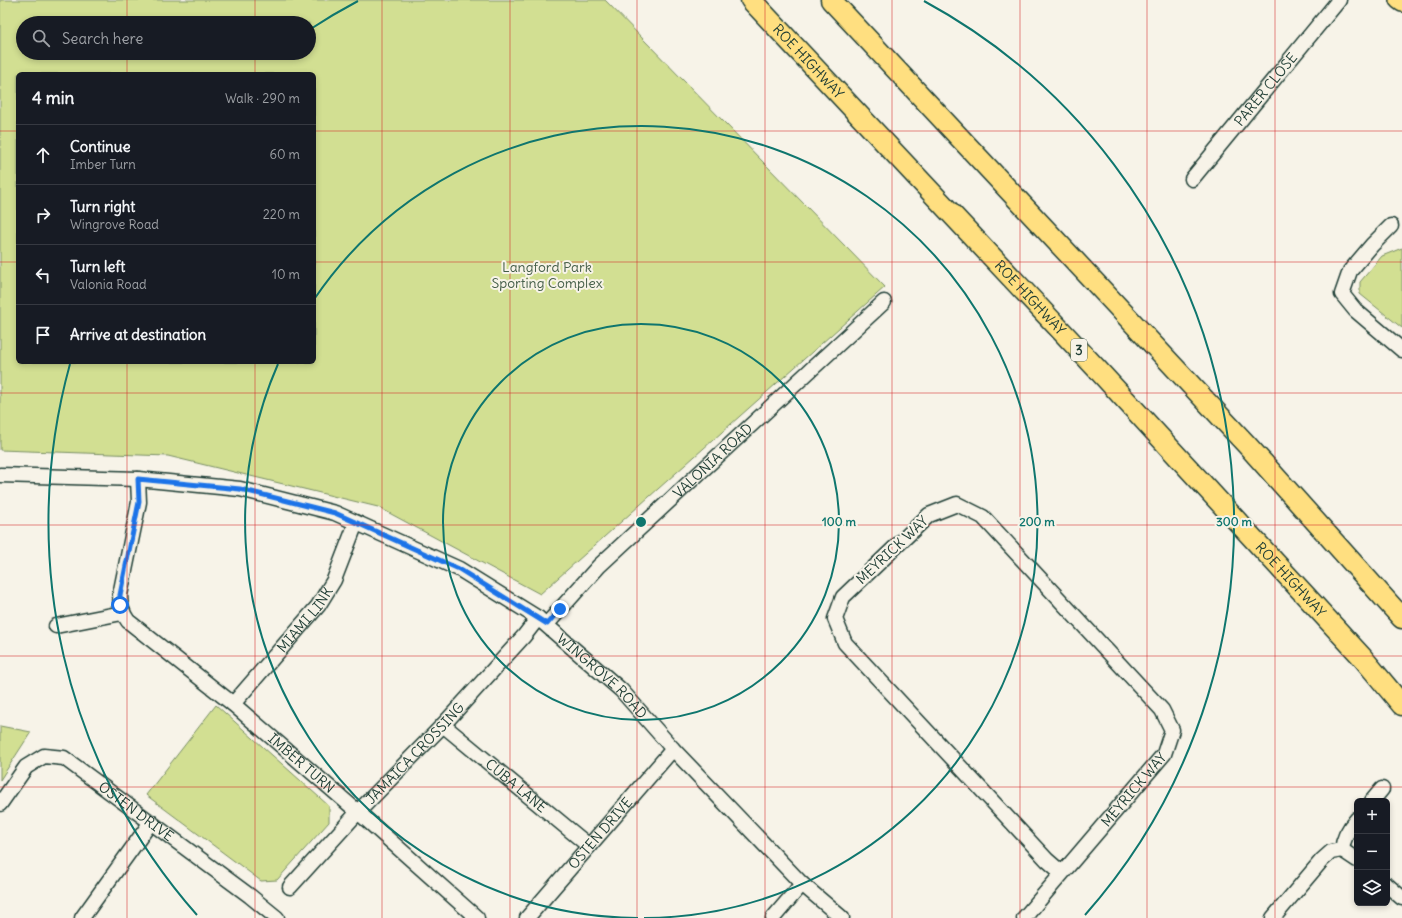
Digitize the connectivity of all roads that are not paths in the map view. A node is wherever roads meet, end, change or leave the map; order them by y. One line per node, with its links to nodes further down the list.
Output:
1 (751, 0): 18 (highway, ROE HIGHWAY / 3)
2 (831, 0): 14 (highway)
3 (1339, 0): 6 (street, PARER CLOSE)
4 (1398, 0): 5 (main road)
5 (1402, 4)
6 (1192, 179)
7 (1391, 226): 9 (street)
8 (884, 302): 15 (street, VALONIA ROAD)
9 (1402, 350)
10 (0, 475): 11 (street, WINGROVE ROAD)
11 (138, 479): 12 (street, WINGROVE ROAD); 13 (street)
12 (356, 523): 15 (street, WINGROVE ROAD); 17 (street, MIAMI LINK)
13 (122, 613): 16 (street); 17 (street, IMBER TURN)
14 (1402, 618)
15 (542, 621): 19 (street, JAMAICA CROSSING); 20 (street, WINGROVE ROAD)
16 (56, 626)
17 (233, 704): 24 (street, IMBER TURN)
18 (1402, 706)
19 (443, 725): 24 (street, JAMAICA CROSSING); 27 (street, CUBA LANE)
20 (673, 749): 27 (street, OSTEN DRIVE); 31 (street, WINGROVE ROAD)
21 (1382, 789): 22 (street)
22 (1374, 798)
23 (0, 804): 25 (street, OSTEN DRIVE)
24 (358, 812): 32 (street, JAMAICA CROSSING); 37 (street, IMBER TURN)
25 (151, 822): 35 (street, OSTEN DRIVE); 36 (street)
26 (1354, 822): 28 (street)
27 (589, 846): 38 (street, OSTEN DRIVE)
28 (1342, 850): 29 (street); 42 (street)
29 (1354, 858)
30 (1062, 873): 30 (street, MEYRICK WAY); 41 (street, MEYRICK WAY)
31 (802, 884): 39 (street); 40 (street, WINGROVE ROAD)
32 (290, 887)
33 (1390, 888): 34 (street)
34 (1402, 898)
35 (270, 916)
36 (82, 918)
37 (477, 918)
38 (527, 918)
39 (773, 918)
40 (842, 918)
41 (1024, 918)
42 (1273, 918)

